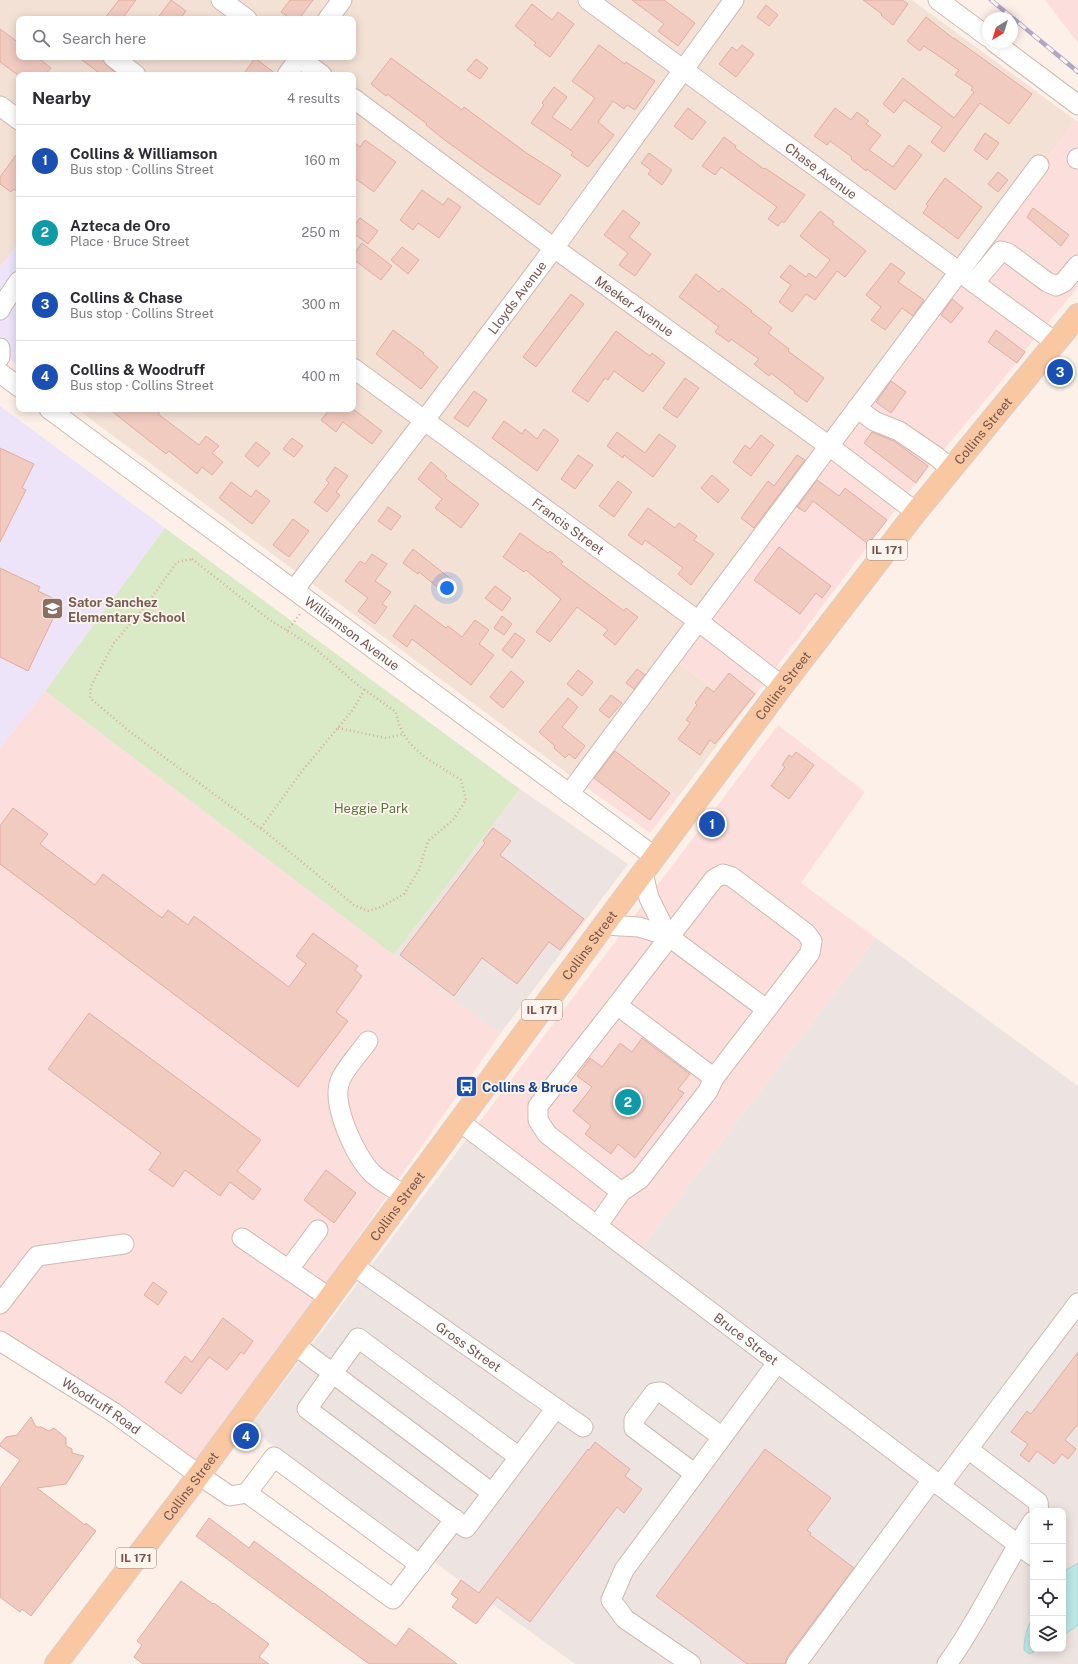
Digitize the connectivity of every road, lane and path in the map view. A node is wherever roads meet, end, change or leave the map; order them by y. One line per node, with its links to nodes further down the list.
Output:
1 (221, 0): 6 (street)
2 (342, 0): 7 (street)
3 (588, 0): 13 (street, Chase Avenue)
4 (734, 0): 13 (street, Lloyds Avenue)
5 (938, 0): 8 (street)
6 (243, 16)
7 (330, 16)
8 (982, 33)
9 (1002, 48): 18 (street)
10 (118, 60): 14 (street)
11 (297, 60): 15 (street)
12 (303, 60): 16 (street)
13 (683, 70): 22 (street, Lloyds Avenue); 24 (street, Chase Avenue)
14 (132, 72)
15 (289, 72)
16 (318, 72)
17 (356, 100): 22 (street, Meeker Avenue)
18 (1078, 105)
19 (0, 106): 20 (street)
20 (16, 118)
21 (1039, 165): 24 (street)
22 (554, 248): 36 (street, Lloyds Avenue); 37 (street, Meeker Avenue)
23 (1078, 265): 24 (street)
24 (966, 277): 28 (street, Chase Avenue); 34 (street)
25 (16, 286): 26 (street)
26 (0, 310)
27 (1078, 315): 28 (main road, Collins Street / IL 171)
28 (1054, 342): 38 (main road, Collins Street / IL 171)
29 (0, 348): 30 (street)
30 (0, 357)
31 (356, 370): 36 (street, Francis Street)
32 (0, 373): 33 (street)
33 (16, 385)
34 (857, 408): 37 (street); 38 (street)
35 (53, 412): 40 (street, Williamson Avenue)
36 (424, 421): 40 (street, Lloyds Avenue); 42 (street, Francis Street)
37 (829, 446): 39 (street, Meeker Avenue); 42 (street)
38 (951, 469): 39 (main road, Collins Street / IL 171)
39 (916, 512): 44 (main road, Collins Street / IL 171)
40 (294, 590): 48 (street, Williamson Avenue)
41 (302, 612): 43 (path)
42 (698, 621): 44 (street, Francis Street); 48 (street)
43 (287, 631): 45 (path); 49 (path)
44 (782, 686): 50 (main road, Collins Street / IL 171)
45 (365, 690): 46 (path); 47 (path)
46 (338, 728): 47 (path); 49 (path)
47 (404, 734): 49 (path)
48 (569, 794): 50 (street, Williamson Avenue)
49 (261, 828)
50 (649, 865): 51 (main road, Collins Street / IL 171); 52 (street)
51 (604, 925): 52 (street); 57 (main road, Collins Street / IL 171)
52 (668, 936): 53 (street); 54 (street); 54 (street)
53 (617, 1005): 56 (street); 58 (street)
54 (766, 1009): 56 (street)
55 (368, 1041): 59 (street)
56 (714, 1078): 58 (street)
57 (460, 1122): 59 (main road, Collins Street / IL 171); 60 (street, Bruce Street)
58 (621, 1192): 60 (street)
59 (405, 1196): 64 (main road, Collins Street / IL 171)
60 (597, 1226): 71 (street, Bruce Street)
61 (318, 1230): 65 (street)
62 (242, 1238): 65 (street)
63 (124, 1244): 68 (street)
64 (354, 1266): 66 (main road, Collins Street / IL 171); 73 (street, Gross Street)
65 (289, 1269): 66 (street)
66 (330, 1298): 70 (main road, Collins Street / IL 171)
67 (1078, 1303): 76 (street)
68 (0, 1304)
69 (0, 1341): 79 (street, Woodruff Road)
70 (295, 1346): 72 (street); 79 (main road, Collins Street / IL 171)
71 (777, 1363): 75 (street); 80 (street, Bruce Street)
72 (332, 1373): 77 (street); 82 (street); 84 (street)
73 (556, 1408): 74 (street, Gross Street); 77 (street)
74 (583, 1427)
75 (722, 1437): 78 (street); 78 (street)
76 (968, 1449): 80 (street); 83 (street)
77 (519, 1457): 82 (street)
78 (695, 1474): 90 (street)
79 (199, 1475): 81 (street, Woodruff Road); 89 (main road, Collins Street / IL 171)
80 (936, 1483): 86 (street, Bruce Street); 91 (street)
81 (247, 1493): 88 (street); 88 (street)
82 (492, 1494): 84 (street)
83 (1039, 1508)
84 (455, 1519): 88 (street)
85 (1030, 1525): 86 (street)
86 (1017, 1544): 87 (street, Bruce Street); 92 (street)
87 (1030, 1554)
88 (420, 1565)
89 (56, 1664)
90 (691, 1664)
91 (796, 1664)
92 (947, 1664)

